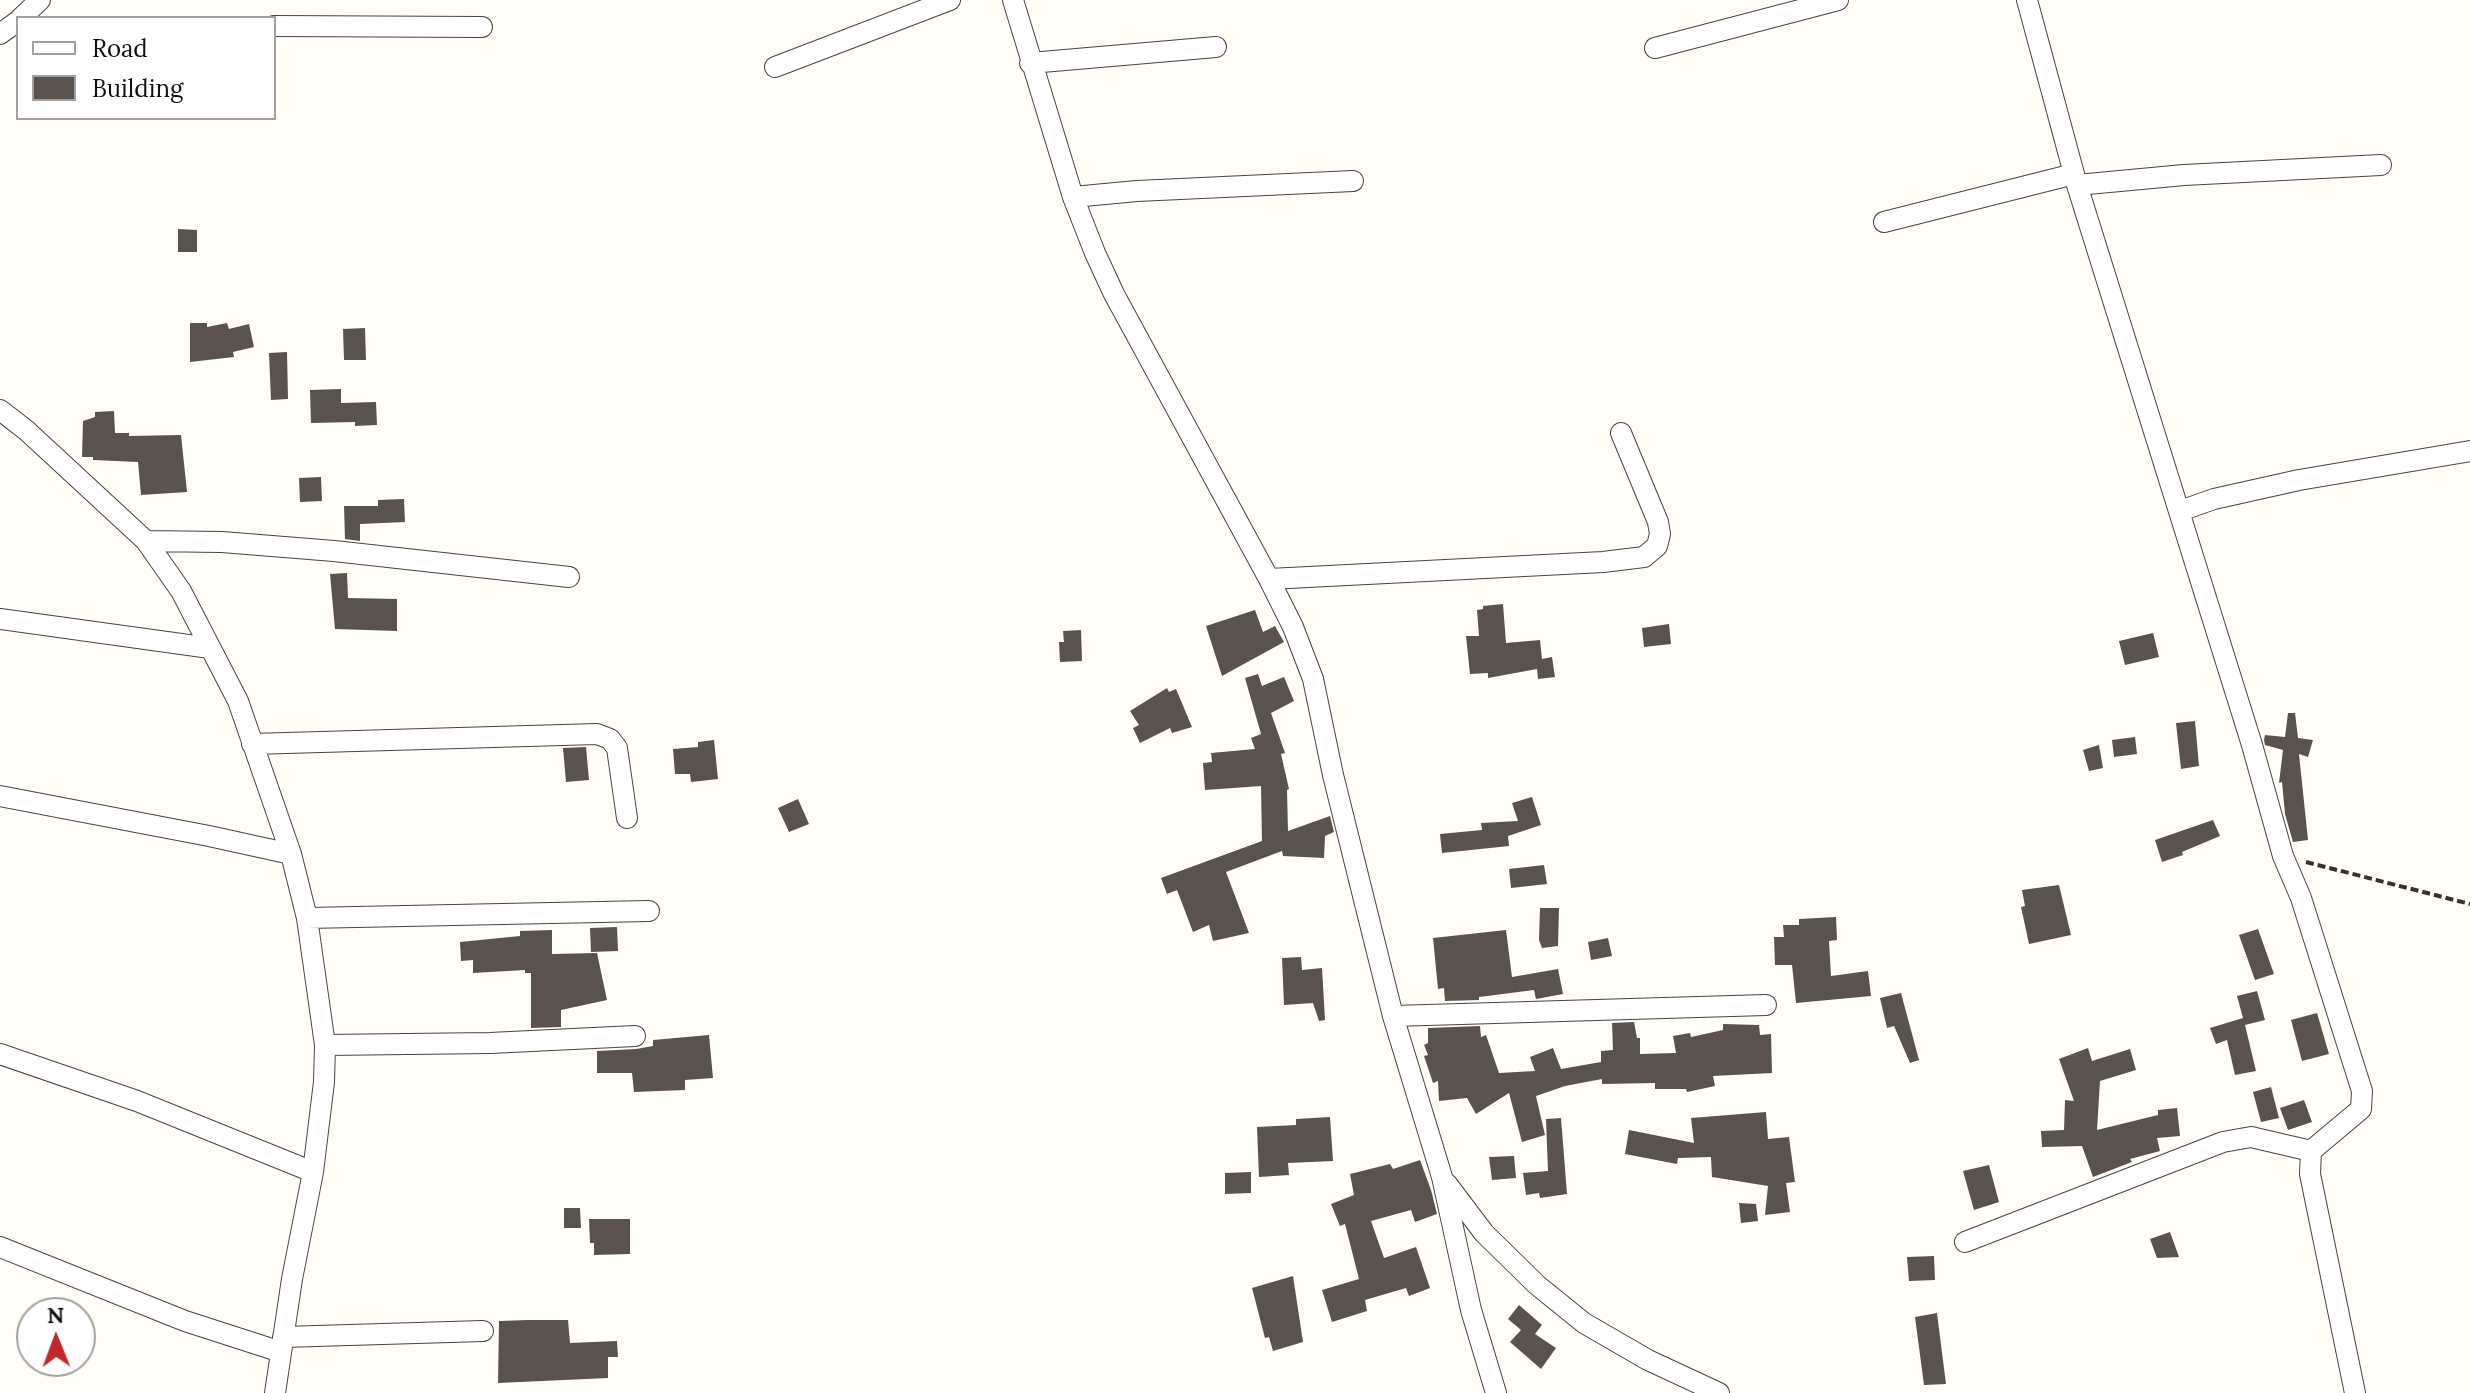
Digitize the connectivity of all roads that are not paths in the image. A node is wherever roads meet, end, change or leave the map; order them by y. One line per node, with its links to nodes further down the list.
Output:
1 (40, 0): 6 (street)
2 (950, 0): 12 (street)
3 (1013, 0): 11 (street)
4 (1838, 0): 10 (street)
5 (2027, 0): 14 (street)
6 (23, 16)
7 (276, 26): 8 (street)
8 (482, 27)
9 (1216, 47): 11 (street)
10 (1655, 48)
11 (1030, 63): 16 (street)
12 (775, 67)
13 (2381, 165): 14 (street)
14 (2076, 179): 17 (street); 21 (street)
15 (1353, 181): 16 (street)
16 (1073, 197): 24 (street)
17 (1884, 222)
18 (0, 410): 22 (street)
19 (1621, 433): 24 (street)
20 (2470, 451): 21 (street)
21 (2180, 511): 38 (street)
22 (146, 541): 23 (street); 26 (street)
23 (569, 577)
24 (1269, 579): 34 (street)
25 (0, 619): 26 (street)
26 (210, 648): 27 (street)
27 (252, 744): 29 (street); 30 (street)
28 (0, 796): 30 (street)
29 (627, 818)
30 (291, 854): 32 (street)
31 (649, 911): 32 (street)
32 (307, 918): 36 (street)
33 (1766, 1005): 34 (street)
34 (1393, 1016): 40 (street)
35 (635, 1036): 36 (street)
36 (325, 1045): 39 (street)
37 (0, 1054): 39 (street)
38 (2311, 1151): 41 (street); 48 (street)
39 (313, 1172): 44 (street)
40 (1442, 1177): 46 (street); 47 (street)
41 (1965, 1242)
42 (0, 1247): 44 (street)
43 (483, 1331): 44 (street)
44 (282, 1344): 45 (street)
45 (275, 1393)
46 (1496, 1393)
47 (1719, 1393)
48 (2355, 1393)

